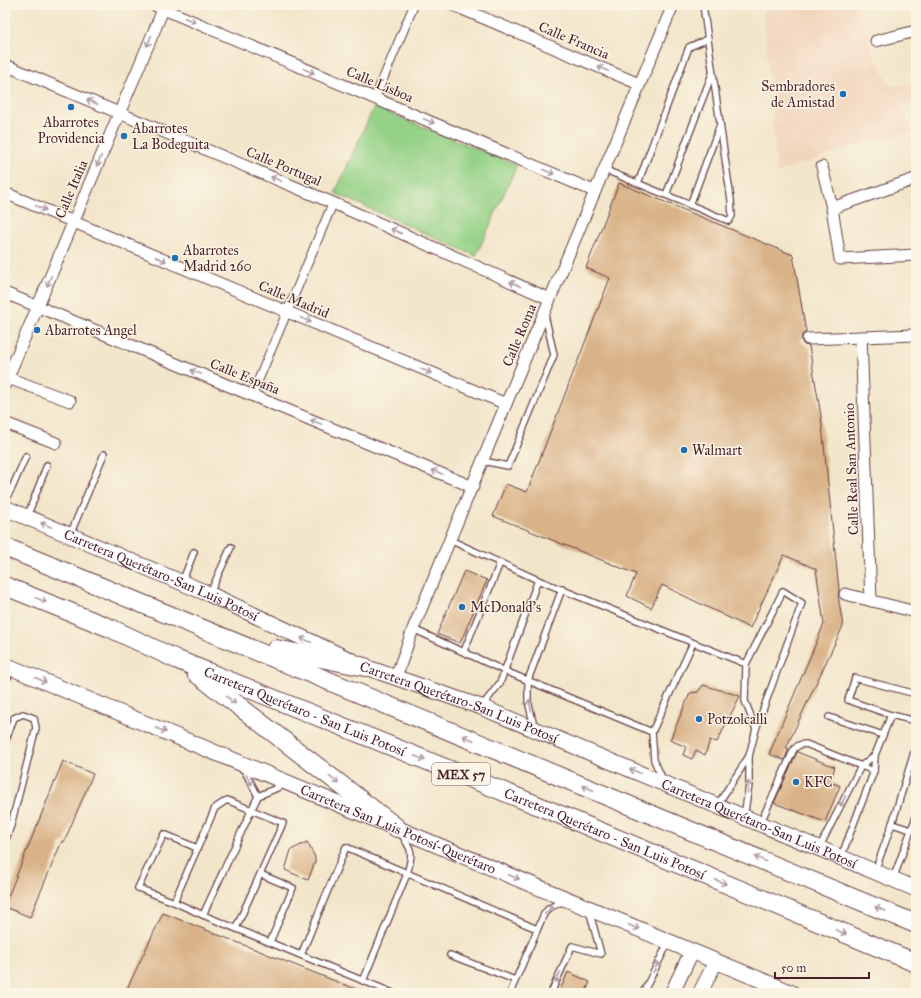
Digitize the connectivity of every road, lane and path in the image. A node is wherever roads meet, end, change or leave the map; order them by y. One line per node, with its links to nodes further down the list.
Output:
1 (414, 5): 12 (street)
2 (453, 5): 11 (street, Calle Francia, one-way to 2)
3 (673, 5): 11 (street, Calle Roma)
4 (703, 5): 7 (lane)
5 (160, 6): 12 (street, Calle Lisboa, one-way to 12); 13 (street, Calle Italia, one-way to 13)
6 (916, 30): 8 (street)
7 (708, 39): 10 (lane); 18 (lane)
8 (876, 41)
9 (5, 65): 13 (street, Calle Portugal, one-way to 9)
10 (713, 72): 14 (lane); 21 (lane)
11 (639, 84): 16 (street, Calle Roma)
12 (375, 98): 19 (street, Calle Lisboa, one-way to 19)
13 (119, 113): 22 (street, Calle Portugal, one-way to 13); 25 (street, Calle Italia, one-way to 25)
14 (720, 124): 23 (lane); 23 (lane)
15 (822, 167): 24 (street)
16 (603, 169): 18 (lane); 19 (street, Calle Roma)
17 (915, 179): 24 (street)
18 (638, 183): 21 (lane)
19 (594, 191): 28 (street, Calle Roma)
20 (5, 193): 25 (street, Calle Madrid, one-way to 25)
21 (666, 195): 23 (lane)
22 (333, 203): 28 (street, Calle Portugal, one-way to 22); 30 (street)
23 (690, 205)
24 (832, 208): 26 (street)
25 (73, 222): 29 (street, Calle Italia, one-way to 29); 30 (street, Calle Madrid, one-way to 30)
26 (916, 256)
27 (5, 294): 29 (street, Calle España)
28 (550, 299): 31 (street, Calle Roma)
29 (38, 307): 35 (street, Calle Italia); 36 (street, Calle España, one-way to 29)
30 (288, 312): 36 (street); 38 (street, Calle Madrid, one-way to 38)
31 (545, 315): 38 (street, Calle Roma); 43 (lane)
32 (916, 335): 33 (street)
33 (861, 337): 34 (street); 61 (street, Calle Real San Antonio)
34 (808, 339)
35 (6, 381): 37 (street)
36 (252, 395): 45 (street, Calle España, one-way to 36)
37 (70, 401)
38 (506, 404): 43 (street, Calle Roma)
39 (5, 423): 40 (street)
40 (56, 443)
41 (104, 454): 49 (lane)
42 (26, 456): 46 (lane)
43 (483, 461): 45 (street, Calle Roma)
44 (47, 466): 48 (lane)
45 (473, 486): 50 (street, Calle Roma)
46 (5, 500)
47 (5, 508): 48 (main road, Carretera Querétaro-San Luis Potosí)
48 (27, 517): 49 (main road, Carretera Querétaro-San Luis Potosí, one-way to 48)
49 (69, 535): 56 (main road, Carretera Querétaro-San Luis Potosí)
50 (450, 540): 54 (lane); 63 (street, Calle Roma)
51 (5, 547): 64 (highway, MEX 57)
52 (231, 548): 59 (lane)
53 (194, 552): 56 (lane)
54 (500, 563): 55 (lane); 66 (lane)
55 (538, 580): 58 (lane); 71 (lane)
56 (182, 582): 59 (main road, Carretera Querétaro-San Luis Potosí)
57 (5, 586): 67 (highway, Carretera Querétaro - San Luis Potosí / MEX 57, one-way to 67)
58 (562, 589): 65 (lane); 73 (lane)
59 (209, 594): 70 (main road, Carretera Querétaro-San Luis Potosí, one-way to 59)
60 (845, 594): 61 (street)
61 (871, 601): 62 (street)
62 (916, 612)
63 (413, 629): 66 (lane); 72 (street, Calle Roma)
64 (235, 641): 70 (highway); 116 (highway, MEX 57, one-way to 64)
65 (693, 642): 68 (lane); 82 (lane)
66 (464, 651): 71 (lane)
67 (178, 660): 101 (highway, one-way to 101); 125 (highway, Carretera Querétaro - San Luis Potosí / MEX 57, one-way to 125)
68 (746, 664): 80 (lane); 80 (lane)
69 (9, 667): 74 (lane); 88 (main road, Carretera San Luis Potosí-Querétaro, one-way to 88)
70 (365, 667): 72 (main road, Carretera Querétaro-San Luis Potosí)
71 (505, 671): 73 (lane); 76 (lane)
72 (396, 677): 76 (main road, Carretera Querétaro-San Luis Potosí)
73 (528, 680): 81 (lane, one-way to 73); 82 (lane)
74 (5, 683)
75 (916, 694): 77 (lane)
76 (481, 707): 81 (main road, Carretera Querétaro-San Luis Potosí)
77 (891, 715): 79 (lane); 83 (lane)
78 (830, 717): 83 (lane)
79 (916, 721)
80 (756, 729): 87 (lane)
81 (535, 730): 92 (main road, Carretera Querétaro-San Luis Potosí, one-way to 81)
82 (652, 732): 92 (lane)
83 (883, 735): 86 (lane)
84 (5, 742): 98 (lane)
85 (916, 746): 100 (lane)
86 (874, 755): 89 (lane); 90 (lane)
87 (749, 756): 94 (lane); 96 (lane, one-way to 87)
88 (240, 763): 91 (main road, Carretera San Luis Potosí-Querétaro); 93 (lane, one-way to 93)
89 (860, 766): 90 (lane); 99 (lane); 105 (lane, one-way to 105)
90 (874, 771): 106 (lane)
91 (288, 783): 93 (lane); 101 (main road, Carretera San Luis Potosí-Querétaro)
92 (664, 784): 94 (main road, Carretera Querétaro-San Luis Potosí)
93 (258, 796): 95 (lane)
94 (717, 806): 96 (main road, Carretera Querétaro-San Luis Potosí)
95 (252, 810): 104 (lane); 108 (lane); 115 (lane)
96 (744, 817): 99 (main road, Carretera Querétaro-San Luis Potosí)
97 (916, 817): 102 (lane)
98 (8, 824): 103 (lane)
99 (760, 824): 105 (main road, Carretera Querétaro-San Luis Potosí)
100 (892, 824): 102 (lane); 107 (lane)
101 (397, 828): 109 (lane); 112 (main road, Carretera San Luis Potosí-Querétaro, one-way to 112)
102 (911, 830): 110 (lane)
103 (5, 842)
104 (197, 848): 113 (lane); 113 (lane)
105 (819, 849): 106 (main road, Carretera Querétaro-San Luis Potosí)
106 (841, 858): 107 (main road, Carretera Querétaro-San Luis Potosí)
107 (874, 872): 110 (main road, Carretera Querétaro-San Luis Potosí)
108 (260, 874): 117 (lane); 119 (lane)
109 (407, 874): 118 (lane); 122 (lane); 127 (lane)
110 (893, 879): 111 (main road, Carretera Querétaro-San Luis Potosí)
111 (916, 889)
112 (568, 900): 114 (main road, Carretera San Luis Potosí-Querétaro); 118 (lane, one-way to 112)
113 (174, 902): 115 (lane)
114 (588, 908): 120 (main road, Carretera San Luis Potosí-Querétaro, one-way to 120); 130 (lane, one-way to 130)
115 (203, 915): 117 (lane)
116 (916, 924)
117 (236, 928): 119 (lane)
118 (537, 929): 126 (lane)
119 (270, 942): 122 (lane)
120 (669, 942): 121 (main road, Carretera San Luis Potosí-Querétaro); 131 (lane, one-way to 120)
121 (692, 951): 124 (main road, Carretera San Luis Potosí-Querétaro); 132 (street)
122 (301, 955): 127 (lane)
123 (450, 955): 126 (lane)
124 (716, 961): 133 (street); 134 (main road, Carretera San Luis Potosí-Querétaro)
125 (916, 963)
126 (515, 980): 129 (lane)
127 (363, 981): 128 (lane)
128 (393, 993)
129 (510, 993)
130 (551, 993)
131 (643, 993)
132 (672, 993)
133 (700, 993)
134 (792, 993)

